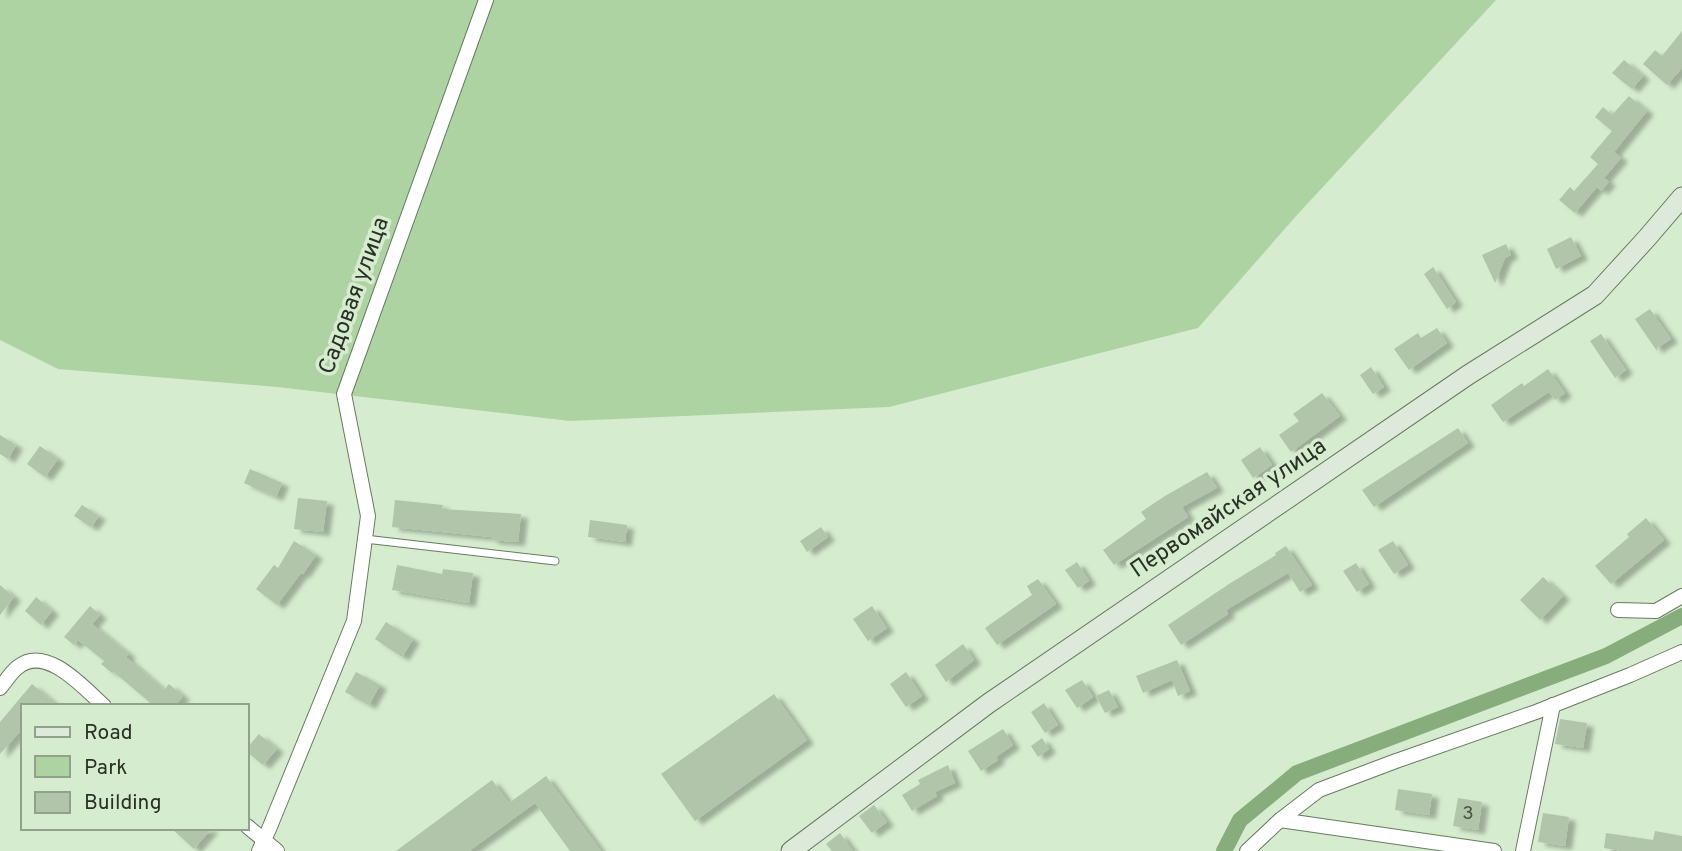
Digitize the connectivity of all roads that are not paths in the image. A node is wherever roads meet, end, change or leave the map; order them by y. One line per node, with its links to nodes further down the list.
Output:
1 (486, 0): 3 (street, Садовая улица)
2 (1682, 197): 15 (main road, Первомайская улица)
3 (365, 539): 4 (lane); 13 (street, Садовая улица)
4 (555, 561)
5 (1682, 596): 6 (street)
6 (1618, 610)
7 (1682, 652): 10 (street)
8 (0, 688): 9 (street)
9 (102, 704)
10 (1553, 705): 11 (street); 18 (street)
11 (1279, 820): 16 (street); 17 (street)
12 (248, 827): 13 (street)
13 (261, 846): 14 (street)
14 (276, 851)
15 (791, 851)
16 (1247, 851)
17 (1494, 851)
18 (1523, 851)

